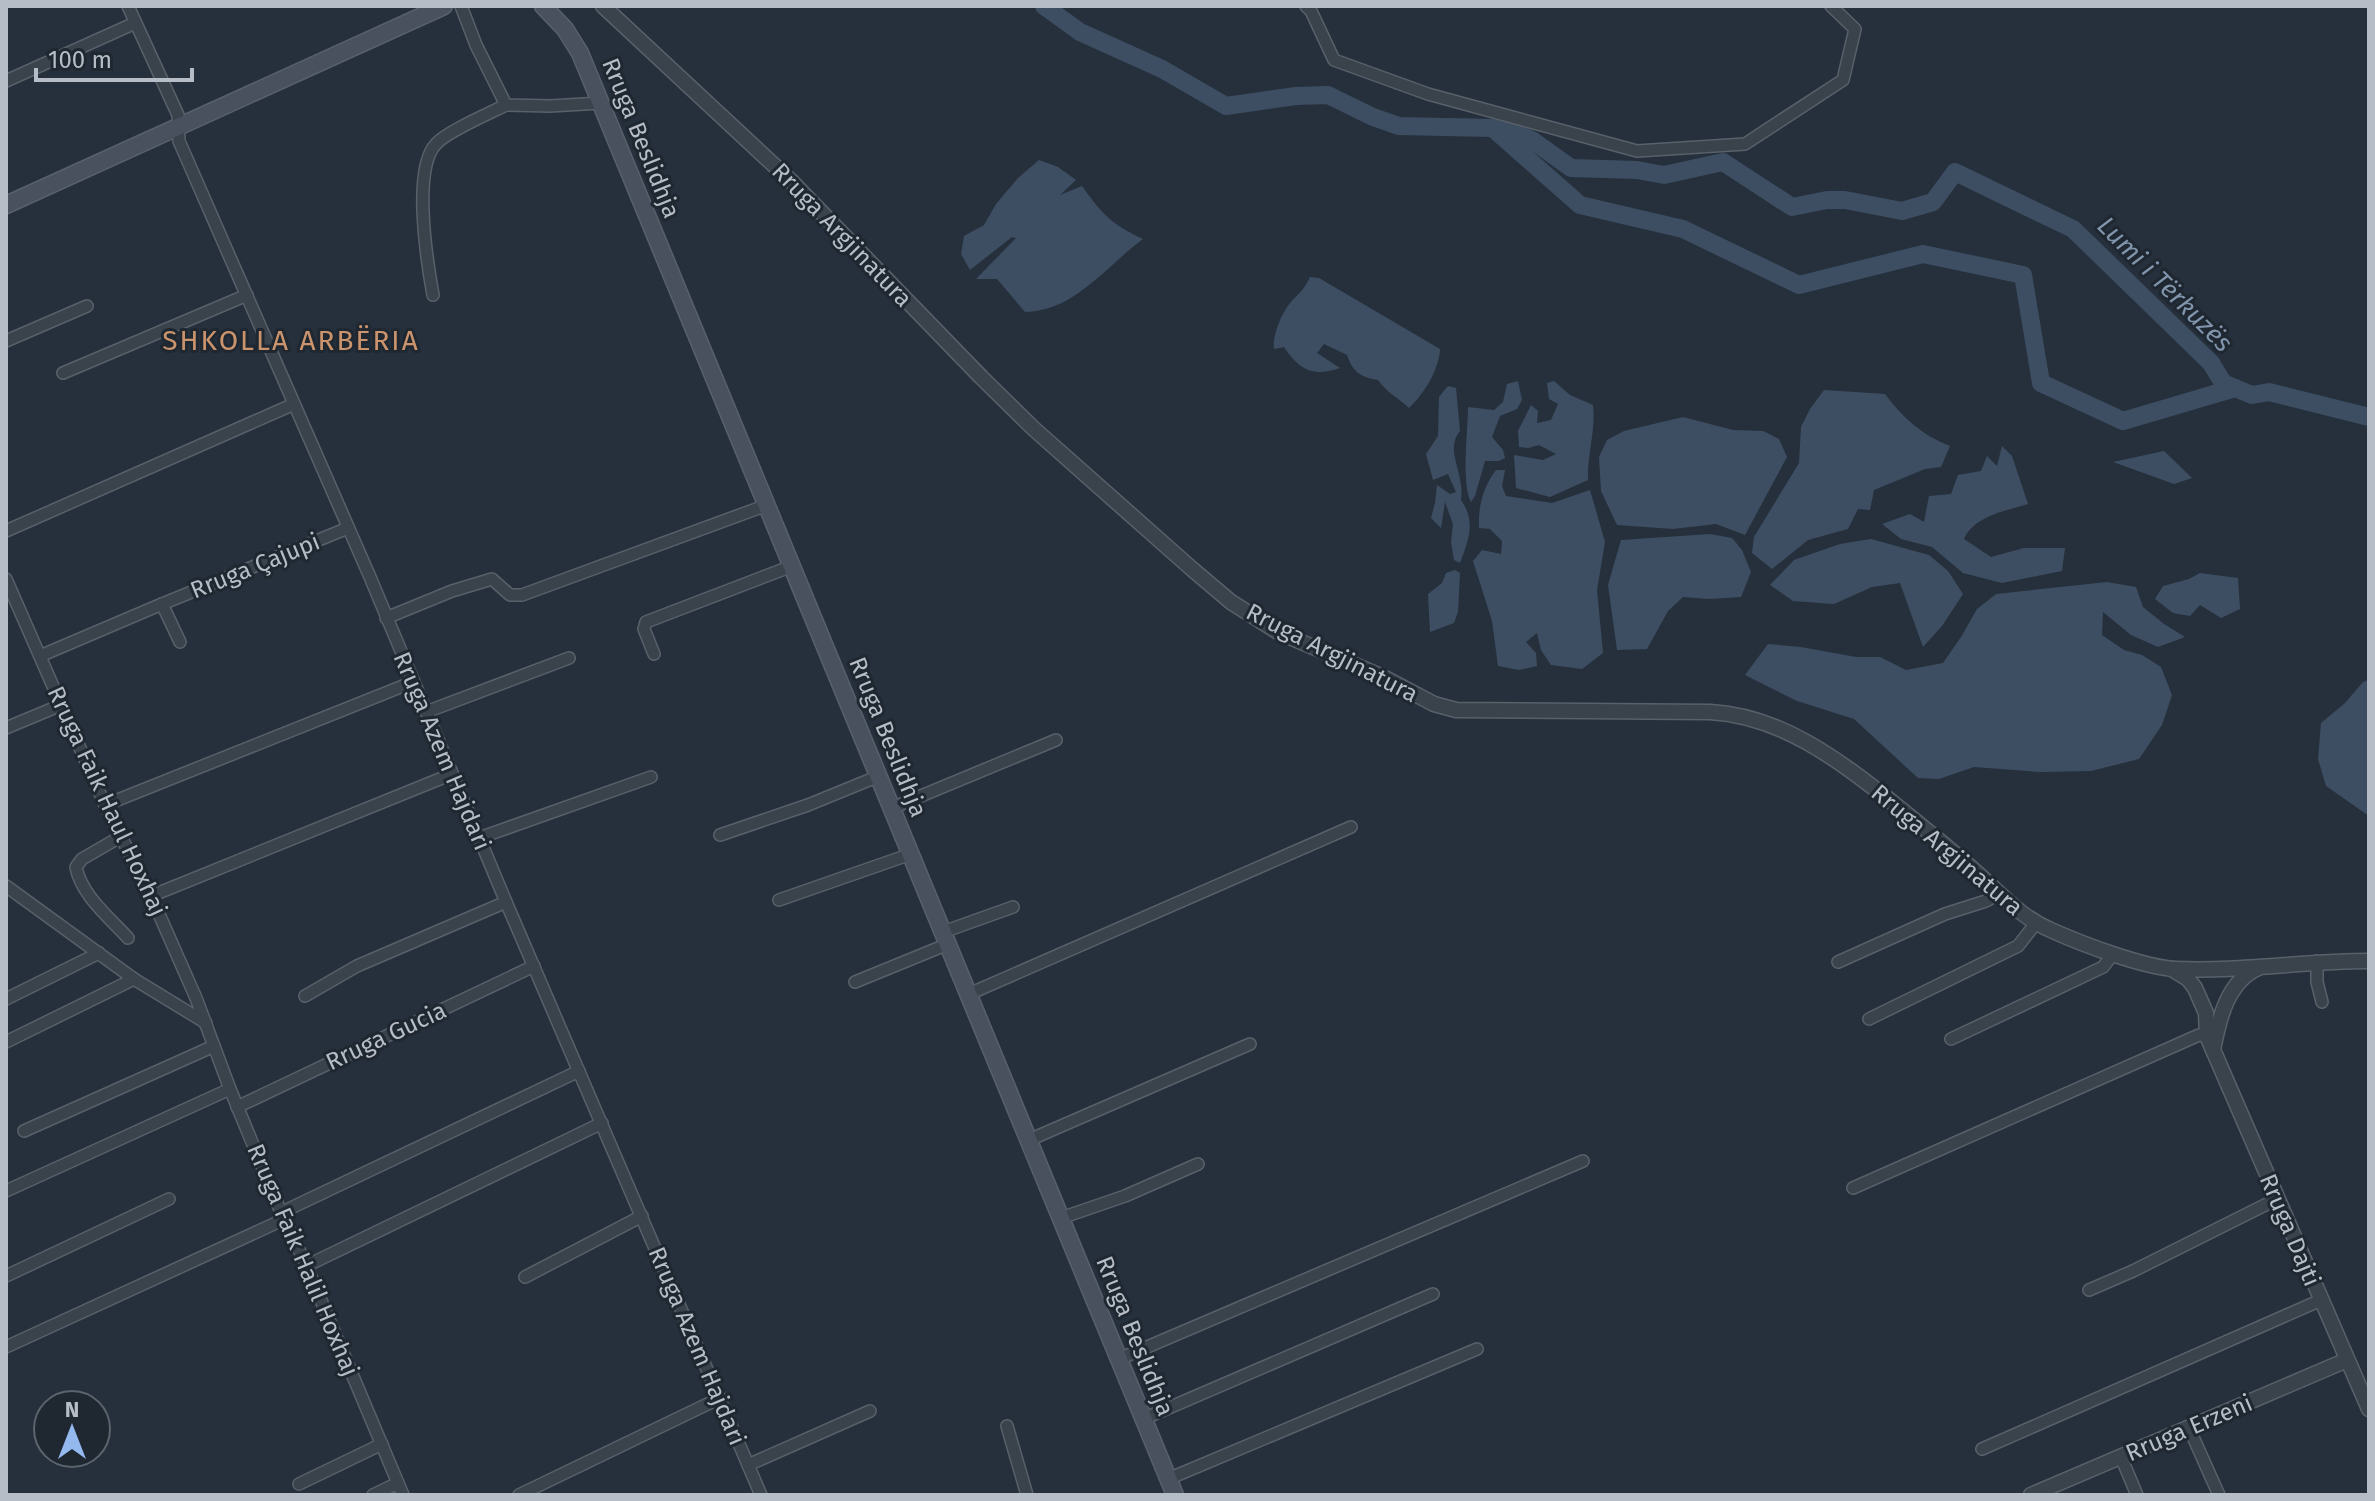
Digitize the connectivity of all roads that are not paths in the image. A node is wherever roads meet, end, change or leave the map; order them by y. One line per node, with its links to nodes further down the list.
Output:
1 (128, 6): 8 (street, Rruga Azem Hajdari)
2 (444, 6): 12 (main road)
3 (461, 6): 11 (street)
4 (543, 6): 10 (main road, Rruga Beslidhja)
5 (603, 6): 48 (street, Rruga Argjinatura)
6 (1306, 6): 7 (street)
7 (1831, 6)
8 (135, 23): 9 (street); 12 (street, Rruga Azem Hajdari)
9 (6, 81)
10 (601, 103): 11 (street); 20 (main road, Rruga Beslidhja)
11 (506, 105): 15 (street)
12 (178, 127): 13 (main road); 14 (street, Rruga Azem Hajdari)
13 (6, 205)
14 (247, 295): 18 (street); 19 (street, Rruga Azem Hajdari)
15 (433, 295)
16 (87, 306): 17 (street)
17 (6, 341)
18 (63, 373)
19 (294, 404): 21 (street, Rruga Azem Hajdari); 22 (street)
20 (767, 505): 23 (main road, Rruga Beslidhja); 27 (street)
21 (348, 528): 25 (street, Rruga Çajupi); 27 (street, Rruga Azem Hajdari)
22 (6, 531)
23 (792, 566): 29 (street); 38 (main road, Rruga Beslidhja)
24 (6, 579): 26 (street, Rruga Faik Haul Hoxhaj)
25 (162, 604): 28 (street, Rruga Çajupi); 30 (street, Rruga Çajupi)
26 (12, 609): 30 (street, Rruga Faik Haul Hoxhaj)
27 (386, 618): 32 (street, Rruga Azem Hajdari)
28 (180, 642)
29 (654, 654)
30 (40, 656): 33 (street, Rruga Faik Haul Hoxhaj)
31 (569, 658): 34 (street)
32 (413, 682): 34 (street, Rruga Azem Hajdari); 40 (street)
33 (61, 705): 35 (street); 40 (street, Rruga Faik Haul Hoxhaj)
34 (426, 712): 37 (street, Rruga Azem Hajdari)
35 (6, 728)
36 (1056, 740): 41 (street)
37 (452, 774): 45 (street, Rruga Azem Hajdari); 49 (street)
38 (879, 776): 41 (main road, Rruga Beslidhja); 43 (street)
39 (651, 777): 45 (street)
40 (105, 805): 44 (street, Rruga Faik Haul Hoxhaj)
41 (892, 808): 46 (main road, Rruga Beslidhja)
42 (1351, 827): 67 (street)
43 (720, 835)
44 (120, 837): 49 (street, Rruga Faik Haul Hoxhaj); 54 (street)
45 (479, 838): 51 (street, Rruga Azem Hajdari)
46 (911, 854): 50 (street); 55 (main road, Rruga Beslidhja)
47 (6, 886): 56 (street)
48 (1998, 894): 53 (street, Rruga Argjinatura); 60 (street)
49 (151, 896): 74 (street, Rruga Faik Haul Hoxhaj)
50 (779, 900)
51 (506, 902): 61 (street, Rruga Azem Hajdari); 70 (street)
52 (1013, 907): 55 (street)
53 (2036, 923): 57 (street, Rruga Argjinatura); 73 (street)
54 (128, 938)
55 (945, 938): 66 (street); 67 (main road, Rruga Beslidhja)
56 (99, 953): 65 (street); 71 (street)
57 (2114, 953): 64 (street, Rruga Argjinatura); 75 (street)
58 (2317, 961): 59 (street); 62 (street); 72 (street)
59 (2369, 961)
60 (1838, 962)
61 (534, 966): 80 (street, Rruga Azem Hajdari); 82 (street, Rruga Gucia)
62 (2262, 967): 63 (street); 69 (street)
63 (2214, 968): 64 (street); 68 (street); 69 (street)
64 (2172, 969): 68 (street)
65 (134, 979): 74 (street); 76 (street)
66 (855, 982)
67 (969, 994): 85 (main road, Rruga Beslidhja)
68 (2197, 994): 69 (street); 77 (street, Rruga Dajti)
69 (2230, 994): 77 (street)
70 (305, 996)
71 (6, 999)
72 (2322, 1002)
73 (1869, 1019)
74 (206, 1024): 79 (street, Rruga Faik Halil Hoxhaj)
75 (1951, 1039)
76 (6, 1042)
77 (2210, 1043): 88 (street); 91 (street, Rruga Dajti)
78 (1250, 1044): 85 (street)
79 (214, 1046): 81 (street, Rruga Faik Halil Hoxhaj); 84 (street)
80 (579, 1071): 83 (street, Rruga Azem Hajdari); 93 (street)
81 (230, 1089): 82 (street, Rruga Faik Halil Hoxhaj); 89 (street)
82 (237, 1107): 93 (street, Rruga Faik Halil Hoxhaj)
83 (602, 1123): 92 (street, Rruga Azem Hajdari); 95 (street)
84 (24, 1131)
85 (1029, 1140): 94 (main road, Rruga Beslidhja)
86 (1583, 1161): 103 (street)
87 (1198, 1164): 94 (street)
88 (1853, 1188)
89 (6, 1191)
90 (169, 1199): 96 (street)
91 (2277, 1199): 98 (street); 100 (street, Rruga Dajti)
92 (642, 1216): 97 (street); 105 (street, Rruga Azem Hajdari)
93 (283, 1217): 95 (street, Rruga Faik Halil Hoxhaj); 101 (street)
94 (1061, 1218): 103 (main road, Rruga Beslidhja)
95 (306, 1266): 111 (street, Rruga Faik Halil Hoxhaj)
96 (6, 1276)
97 (525, 1277)
98 (2089, 1290)
99 (1433, 1294): 108 (street)
100 (2321, 1300): 104 (street, Rruga Dajti); 112 (street)
101 (6, 1347)
102 (1477, 1349): 115 (street)
103 (1119, 1359): 108 (main road, Rruga Beslidhja)
104 (2347, 1360): 106 (street, Rruga Dajti); 110 (street, Rruga Erzeni)
105 (720, 1398): 114 (street, Rruga Azem Hajdari); 120 (street)
106 (2369, 1409)
107 (870, 1411): 114 (street)
108 (1143, 1419): 115 (main road, Rruga Beslidhja)
109 (1007, 1426): 122 (street)
110 (2189, 1428): 113 (street, Rruga Erzeni); 126 (street)
111 (382, 1444): 116 (street, Rruga Faik Halil Hoxhaj); 117 (street)
112 (1982, 1449)
113 (2121, 1457): 124 (street, Rruga Erzeni); 125 (street)
114 (748, 1465): 121 (street, Rruga Azem Hajdari)
115 (1168, 1479): 123 (main road, Rruga Beslidhja)
116 (398, 1483): 118 (street); 119 (street, Rruga Faik Halil Hoxhaj)
117 (299, 1484)
118 (373, 1495)
119 (403, 1495)
120 (519, 1495)
121 (761, 1495)
122 (1027, 1495)
123 (1175, 1495)
124 (2031, 1495)
125 (2137, 1495)
126 (2219, 1495)

